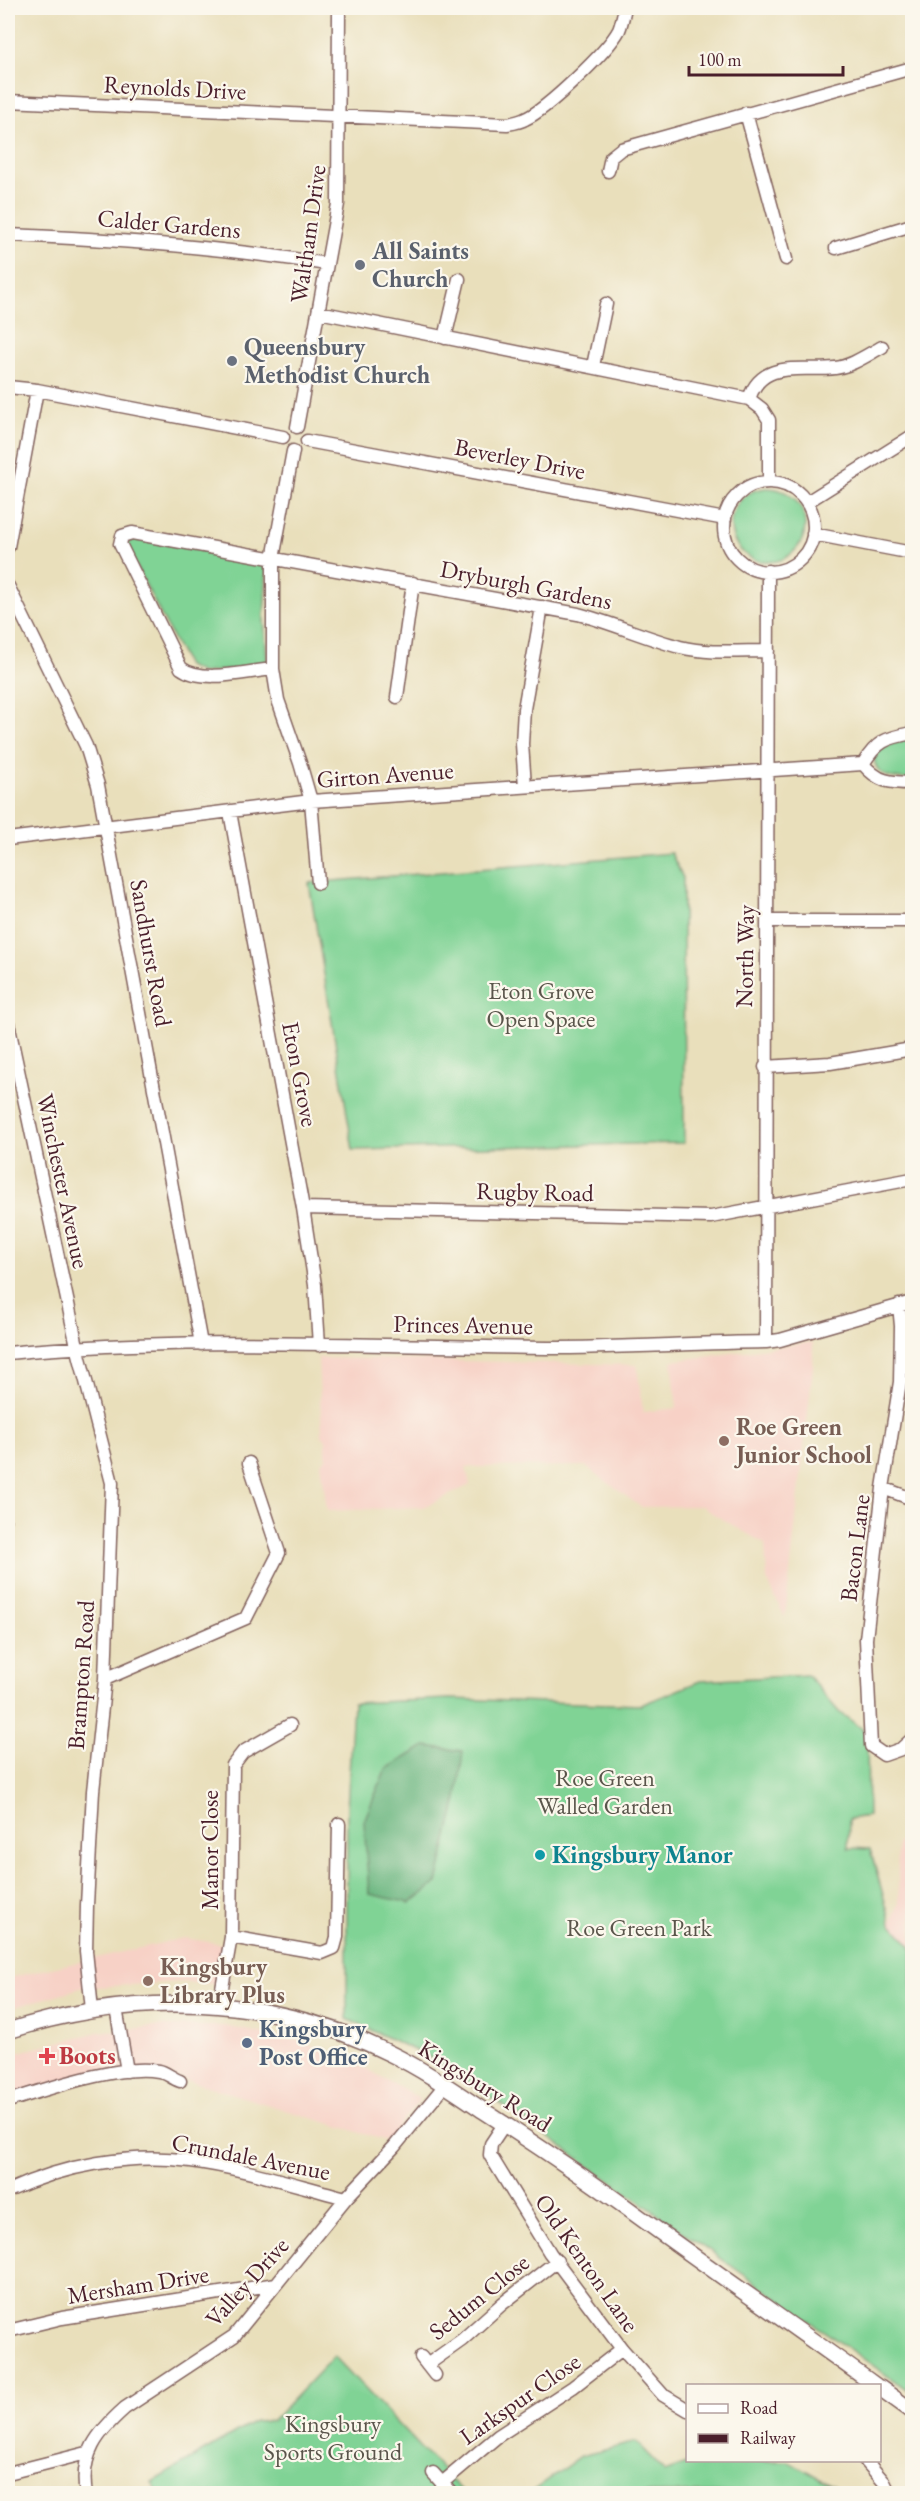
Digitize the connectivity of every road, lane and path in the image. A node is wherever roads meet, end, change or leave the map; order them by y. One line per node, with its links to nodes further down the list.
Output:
1 (339, 8): 6 (street, Waltham Drive)
2 (625, 8): 6 (street, Reynolds Drive)
3 (912, 68): 5 (street)
4 (8, 101): 6 (street, Reynolds Drive)
5 (746, 113): 7 (street); 11 (street)
6 (340, 116): 12 (street, Waltham Drive)
7 (608, 171)
8 (912, 225): 10 (street)
9 (8, 235): 12 (street, Calder Gardens)
10 (836, 248)
11 (786, 259)
12 (327, 264): 15 (street, Waltham Drive)
13 (459, 279): 16 (street)
14 (606, 304): 18 (street)
15 (319, 312): 16 (street); 23 (street, Waltham Drive)
16 (445, 338): 18 (street)
17 (882, 347): 22 (street)
18 (593, 366): 22 (street)
19 (8, 382): 21 (street)
20 (8, 387): 21 (street)
21 (32, 389): 24 (street); 32 (street)
22 (749, 399): 28 (street)
23 (297, 427): 24 (street); 26 (street)
24 (284, 436): 27 (street)
25 (912, 436): 29 (street)
26 (307, 441): 27 (street); 30 (street, Beverley Drive)
27 (293, 451): 34 (street)
28 (769, 481): 29 (street); 30 (street)
29 (807, 502): 31 (street)
30 (725, 519): 35 (street)
31 (813, 534): 33 (street); 35 (street)
32 (8, 541)
33 (912, 553)
34 (273, 559): 36 (street, Dryburgh Gardens); 40 (street); 40 (street, Dryburgh Gardens)
35 (768, 571): 39 (street, North Way)
36 (413, 584): 38 (street, Dryburgh Gardens); 41 (street)
37 (8, 586): 49 (street, Sandhurst Road)
38 (542, 607): 39 (street, Dryburgh Gardens); 46 (street)
39 (768, 651): 44 (street, North Way)
40 (273, 669): 47 (street)
41 (398, 697)
42 (912, 734): 43 (street)
43 (863, 764): 44 (street, Girton Avenue); 45 (street)
44 (768, 771): 46 (street, Girton Avenue); 52 (street, North Way)
45 (912, 783)
46 (525, 786): 47 (street, Girton Avenue)
47 (311, 801): 48 (street, Girton Avenue); 51 (street)
48 (230, 812): 49 (street, Girton Avenue); 58 (street, Eton Grove)
49 (106, 826): 50 (street, Girton Avenue); 63 (street, Sandhurst Road)
50 (8, 839)
51 (318, 883)
52 (767, 921): 53 (street); 56 (street, North Way)
53 (912, 921)
54 (8, 1023): 65 (street, Winchester Avenue)
55 (912, 1049): 56 (street)
56 (765, 1067): 59 (street, North Way)
57 (912, 1179): 59 (street, Rugby Road)
58 (303, 1208): 59 (street, Rugby Road); 64 (street, Eton Grove)
59 (765, 1208): 62 (street, North Way)
60 (912, 1302): 61 (street, Princes Avenue)
61 (899, 1305): 62 (street, Princes Avenue); 68 (street, Bacon Lane)
62 (766, 1342): 64 (street, Princes Avenue)
63 (201, 1344): 64 (street, Princes Avenue); 65 (street, Princes Avenue)
64 (319, 1345)
65 (77, 1346): 66 (street, Princes Avenue); 70 (street, Brampton Road)
66 (8, 1353)
67 (249, 1463): 70 (street)
68 (883, 1488): 69 (street); 72 (street, Bacon Lane)
69 (912, 1500)
70 (105, 1679): 77 (street, Brampton Road)
71 (290, 1725): 74 (street, Manor Close)
72 (912, 1739)
73 (339, 1824): 74 (street)
74 (231, 1937): 75 (street, Manor Close)
75 (219, 2005): 76 (main road, Kingsbury Road); 81 (main road, Kingsbury Road)
76 (116, 2008): 77 (main road, Kingsbury Road); 79 (street)
77 (92, 2010): 78 (main road, Kingsbury Road)
78 (8, 2031)
79 (127, 2071): 80 (street); 82 (street)
80 (180, 2080)
81 (444, 2085): 83 (main road, Kingsbury Road); 85 (street, Valley Drive)
82 (8, 2101)
83 (505, 2123): 86 (street, Old Kenton Lane); 91 (main road, Kingsbury Road)
84 (8, 2191): 85 (street, Crundale Avenue)
85 (346, 2198): 87 (street, Valley Drive)
86 (556, 2261): 89 (street, Old Kenton Lane); 90 (street, Sedum Close)
87 (276, 2284): 88 (street, Mersham Drive); 95 (street, Valley Drive)
88 (8, 2331)
89 (622, 2349): 93 (street, Old Kenton Lane); 98 (street, Larkspur Close)
90 (428, 2366)
91 (874, 2384)
92 (881, 2389): 94 (main road, Kingsbury Road)
93 (686, 2409)
94 (912, 2411)
95 (87, 2453): 97 (street); 99 (street)
96 (867, 2462): 100 (street)
97 (8, 2473)
98 (433, 2473)
99 (86, 2493)
100 (890, 2493)

